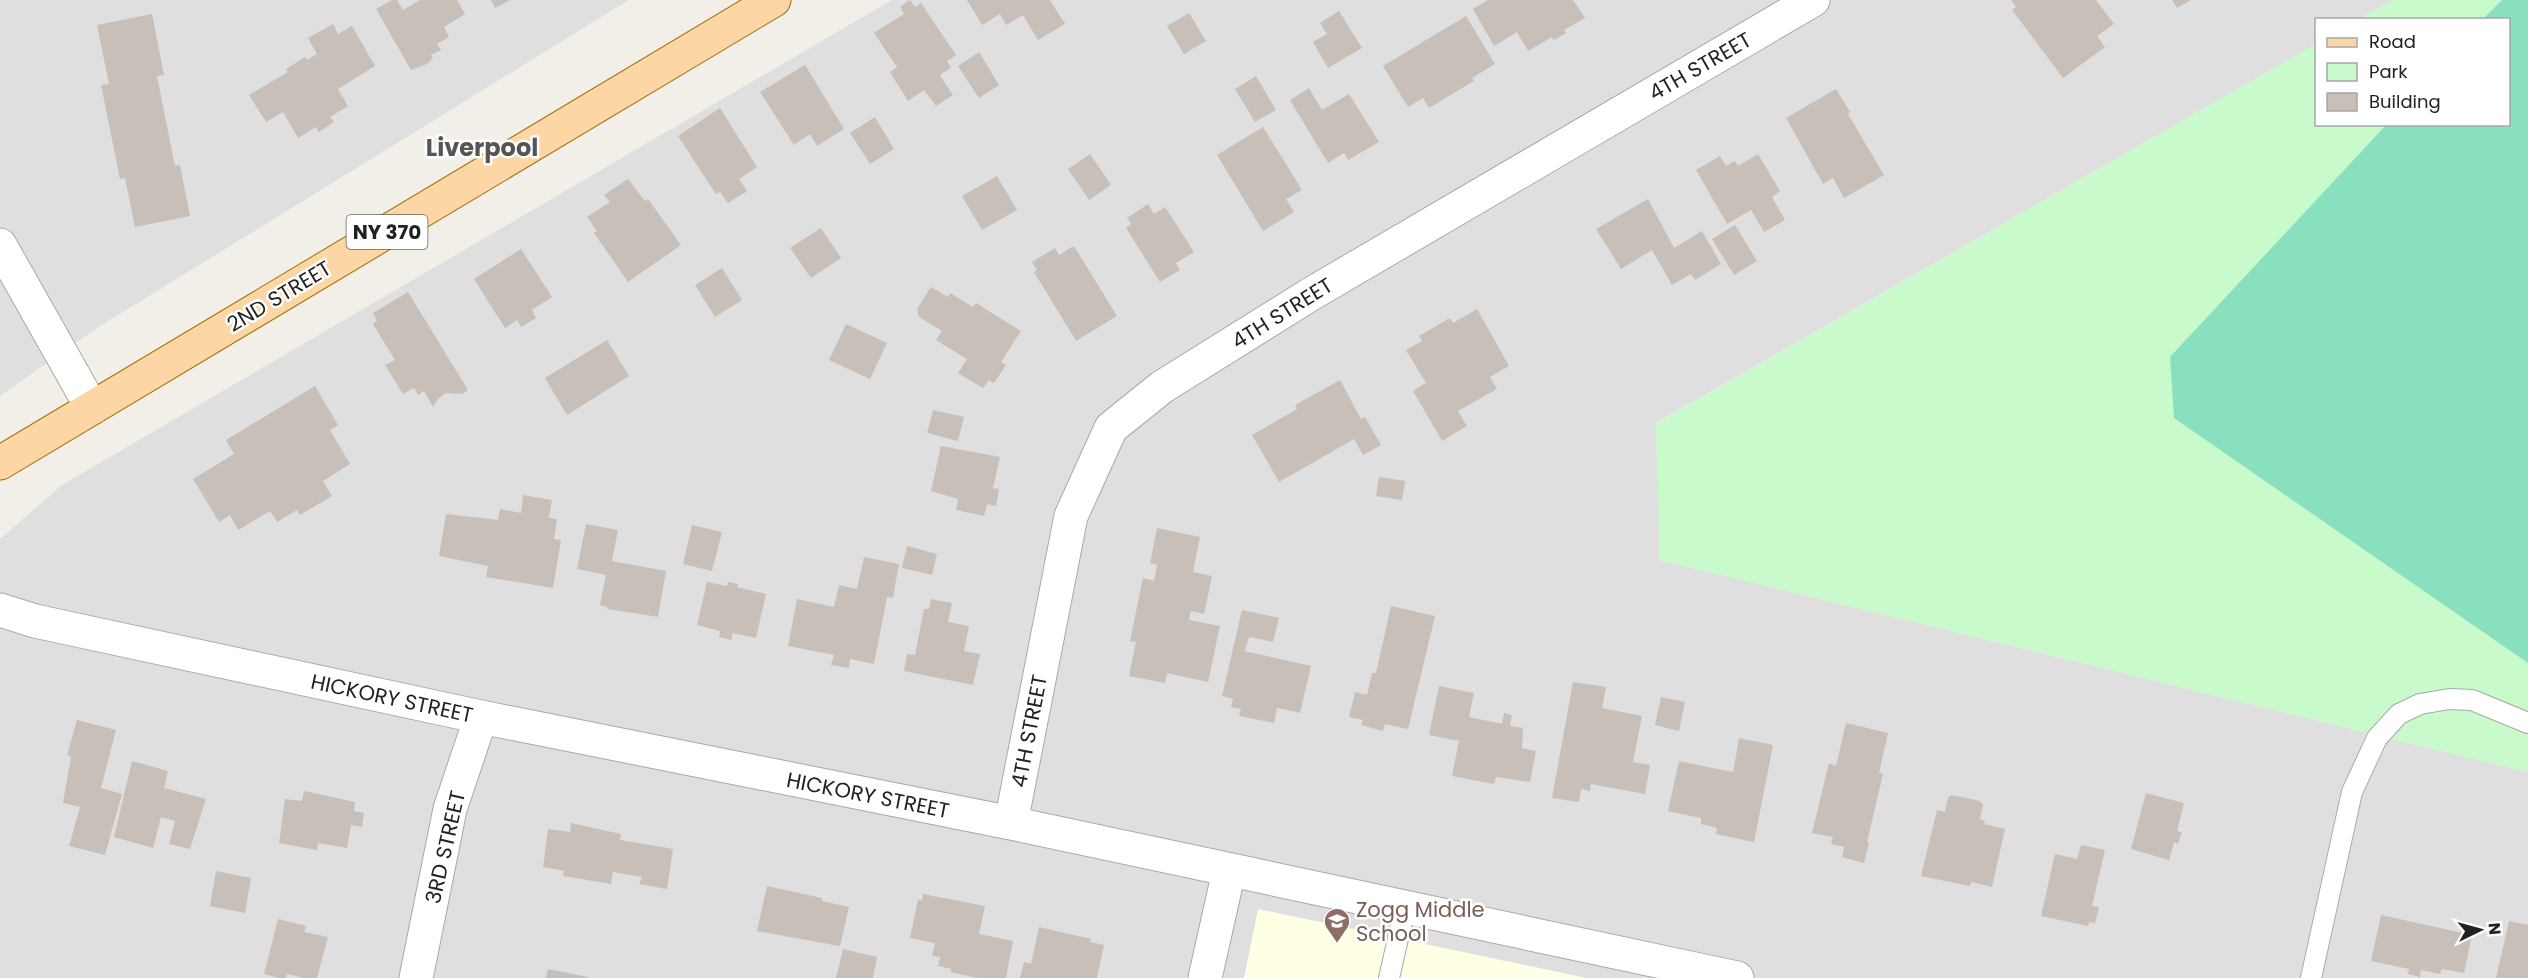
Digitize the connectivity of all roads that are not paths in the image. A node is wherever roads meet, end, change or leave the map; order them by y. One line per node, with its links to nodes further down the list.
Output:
1 (774, 0): 4 (main road, 2ND STREET / NY 370)
2 (1812, 0): 9 (street, 4TH STREET)
3 (0, 245): 4 (street)
4 (92, 408): 5 (main road, 2ND STREET / NY 370)
5 (0, 464)
6 (0, 610): 7 (street, HICKORY STREET)
7 (481, 717): 9 (street, HICKORY STREET); 12 (street, 3RD STREET)
8 (2528, 723): 16 (lane)
9 (1011, 823): 10 (street, HICKORY STREET)
10 (1229, 871): 11 (street, HICKORY STREET); 13 (street)
11 (1405, 908): 14 (lane); 15 (street, HICKORY STREET)
12 (416, 978)
13 (1206, 978)
14 (1389, 978)
15 (1737, 978)
16 (2311, 978)

